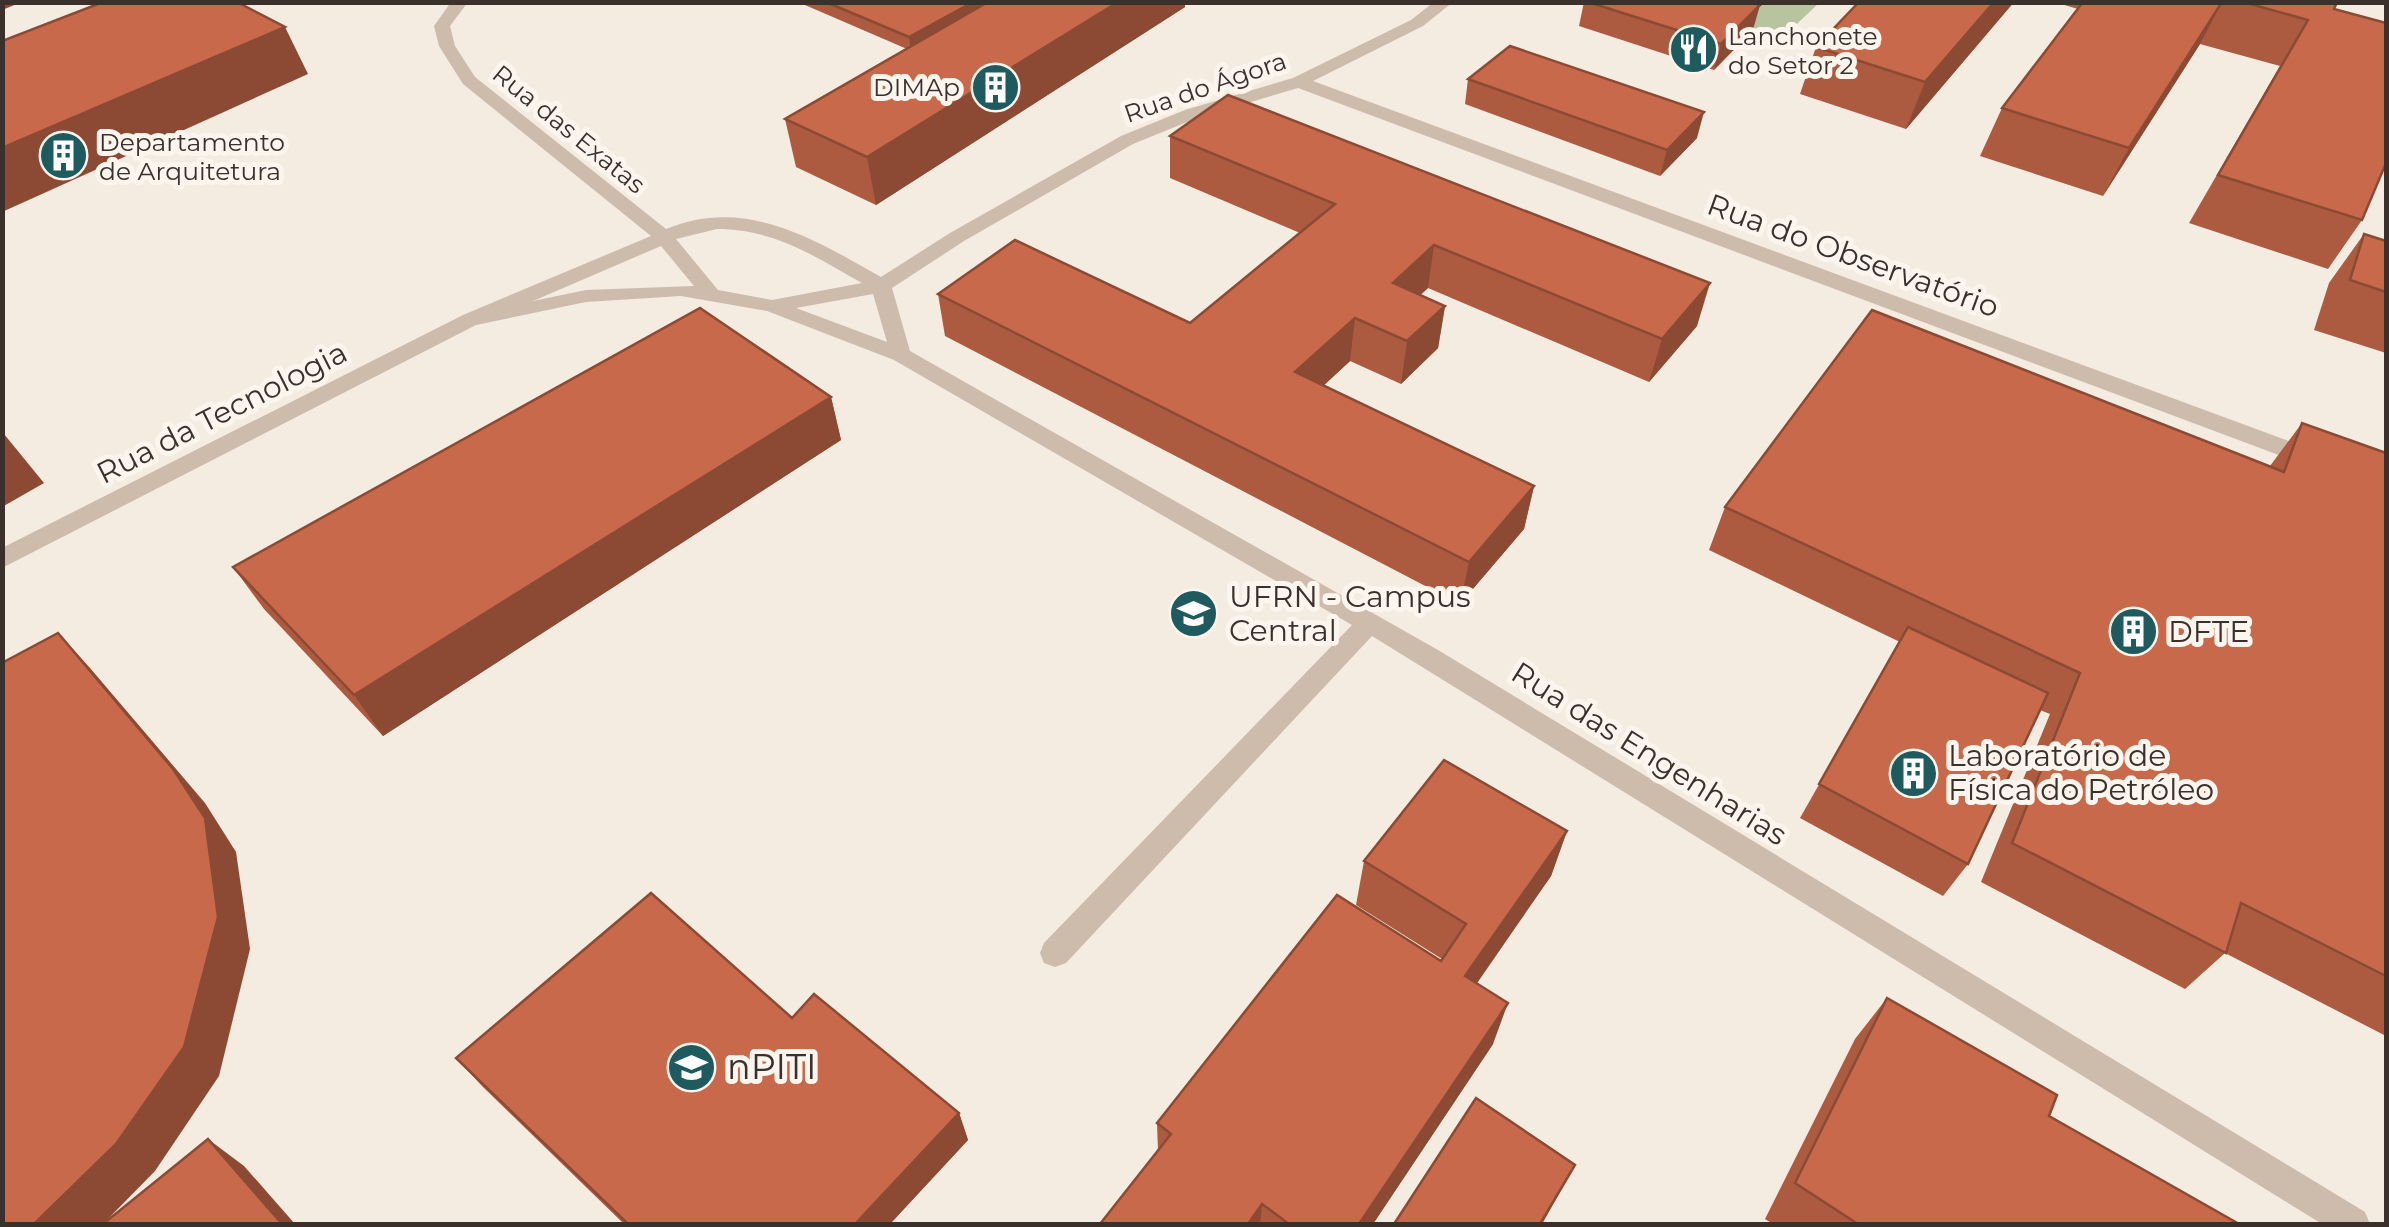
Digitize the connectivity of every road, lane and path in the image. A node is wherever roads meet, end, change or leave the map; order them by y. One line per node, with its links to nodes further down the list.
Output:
1 (460, 2): 4 (lane, Rua das Exatas)
2 (1446, 2): 3 (lane, Rua do Ágora)
3 (1299, 82): 5 (lane, Rua do Ágora); 10 (lane, Rua do Observatório)
4 (663, 236): 5 (lane, Rua da Tecnologia); 6 (lane); 8 (lane, Rua da Tecnologia)
5 (881, 286): 7 (lane); 9 (lane)
6 (710, 293): 7 (lane, Rua da Tecnologia); 8 (lane, Rua da Tecnologia)
7 (771, 306): 9 (lane, Rua das Engenharias)
8 (470, 320): 11 (lane, Rua da Tecnologia)
9 (901, 355): 12 (lane, Rua das Engenharias)
10 (2335, 467)
11 (2, 559)
12 (1369, 623): 13 (lane); 14 (lane, Rua das Engenharias)
13 (1055, 953)
14 (2353, 1224)

